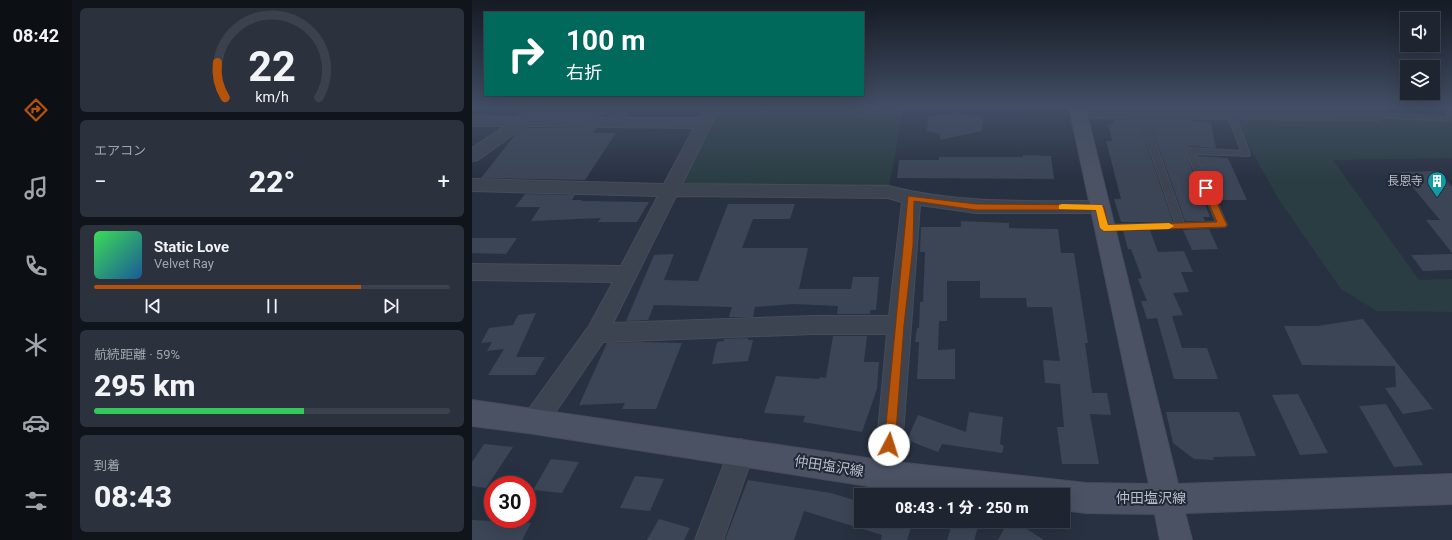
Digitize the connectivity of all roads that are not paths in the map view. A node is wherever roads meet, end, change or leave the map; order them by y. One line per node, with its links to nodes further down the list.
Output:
1 (507, 131): 6 (street)
2 (699, 131): 8 (street)
3 (1083, 131): 10 (main road)
4 (1147, 131): 11 (lane)
5 (1237, 131): 11 (lane)
6 (472, 156)
7 (472, 185): 8 (street)
8 (669, 190): 9 (street); 13 (street)
9 (910, 198): 10 (street); 14 (street)
10 (1102, 218): 11 (lane); 21 (main road)
11 (1181, 226)
12 (472, 272): 13 (street)
13 (627, 274): 15 (street)
14 (899, 325): 15 (street); 19 (street)
15 (597, 333): 17 (street)
16 (472, 413): 17 (main road, 仲田塩沢線)
17 (535, 421): 18 (main road, 仲田塩沢線)
18 (741, 452): 19 (main road, 仲田塩沢線); 22 (street)
19 (887, 475): 21 (main road, 仲田塩沢線)
20 (1452, 489): 21 (main road, 仲田塩沢線)
21 (1165, 499): 23 (main road)
22 (709, 540)
23 (1176, 540)

